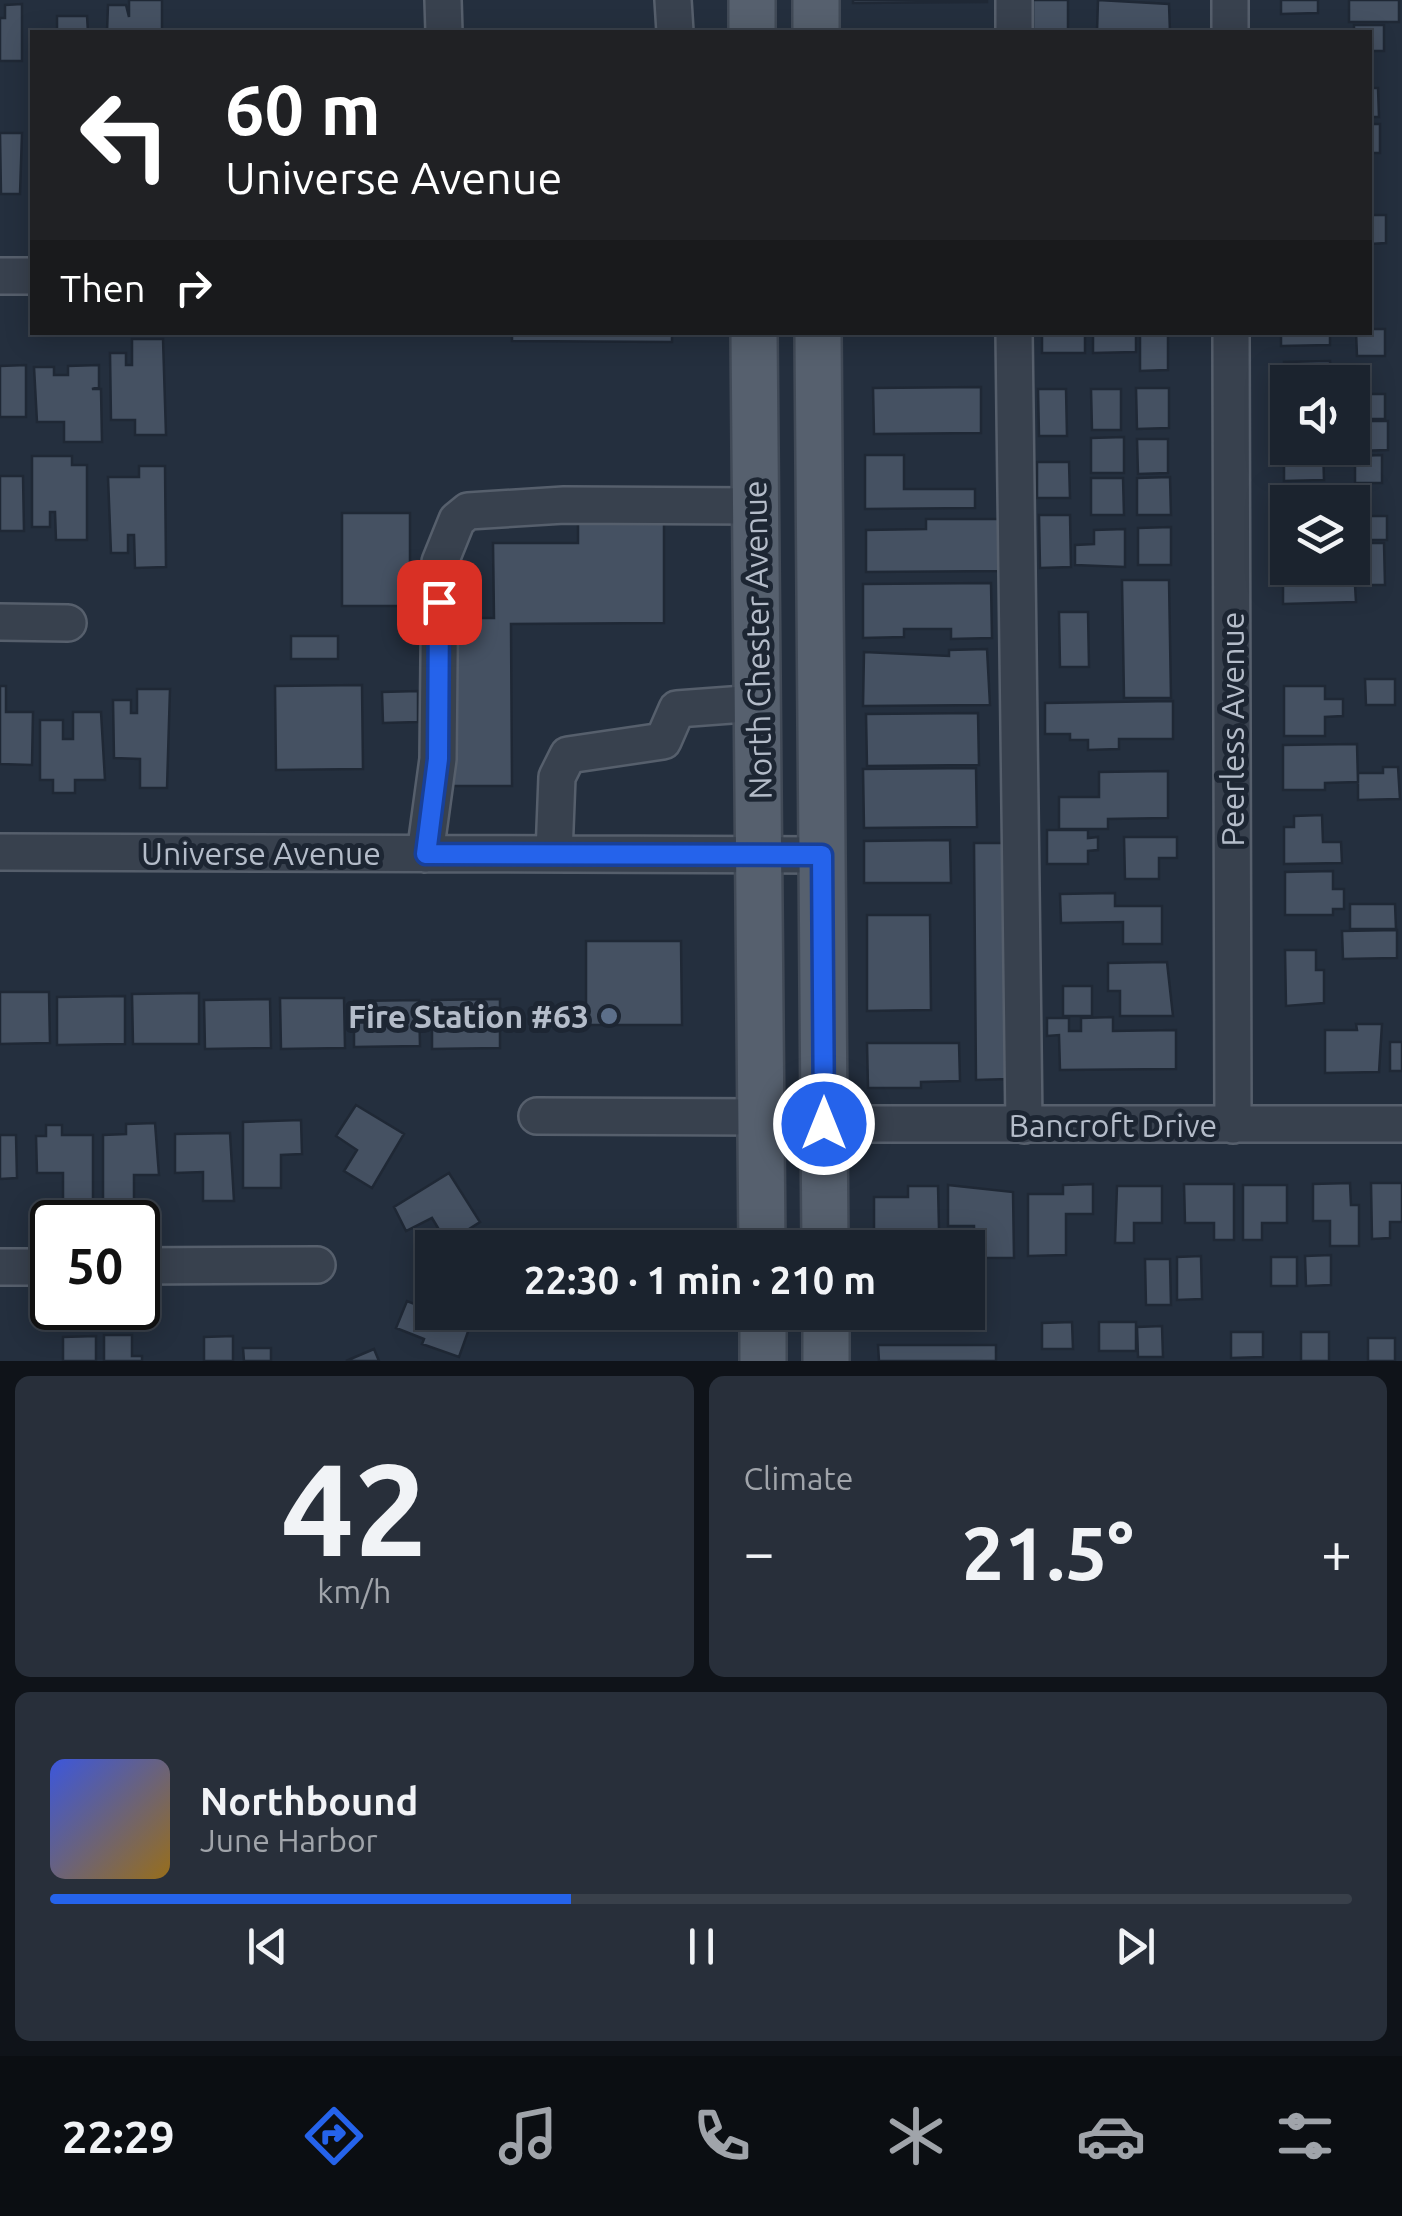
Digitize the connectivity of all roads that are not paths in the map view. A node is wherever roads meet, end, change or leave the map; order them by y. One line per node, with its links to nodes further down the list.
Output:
1 (443, 0): 7 (street)
2 (674, 0): 8 (street)
3 (752, 0): 9 (main road)
4 (816, 0): 10 (main road)
5 (1014, 0): 11 (street)
6 (1230, 0): 12 (street)
7 (444, 30)
8 (674, 30)
9 (752, 30)
10 (816, 30)
11 (1014, 30)
12 (1230, 30)
13 (0, 276): 14 (street)
14 (30, 276)
15 (754, 335): 21 (main road, North Chester Avenue)
16 (797, 335): 20 (main road)
17 (818, 335): 20 (main road, North Chester Avenue)
18 (1014, 335): 33 (street)
19 (1231, 335): 35 (street, Peerless Avenue)
20 (819, 408): 29 (main road, North Chester Avenue)
21 (756, 506): 24 (main road, North Chester Avenue); 26 (street)
22 (0, 622): 23 (street)
23 (68, 622)
24 (758, 703): 27 (street); 28 (main road, North Chester Avenue)
25 (0, 852): 26 (street, Universe Avenue)
26 (426, 854): 27 (street, Universe Avenue)
27 (554, 854): 28 (street, Universe Avenue)
28 (759, 855): 29 (street, Universe Avenue); 31 (main road, North Chester Avenue)
29 (822, 855): 32 (main road, North Chester Avenue)
30 (537, 1116): 31 (street)
31 (762, 1117): 36 (main road, North Chester Avenue)
32 (824, 1124): 33 (street, Bancroft Drive); 37 (main road, North Chester Avenue)
33 (1024, 1124): 35 (street, Bancroft Drive)
34 (1402, 1124): 35 (street, Bancroft Drive)
35 (1233, 1126)
36 (762, 1230)
37 (825, 1230)
38 (317, 1264): 39 (street)
39 (160, 1266)
40 (0, 1267): 41 (street)
41 (30, 1267)
42 (763, 1330): 44 (main road)
43 (826, 1330): 45 (main road)
44 (763, 1361)
45 (826, 1361)

